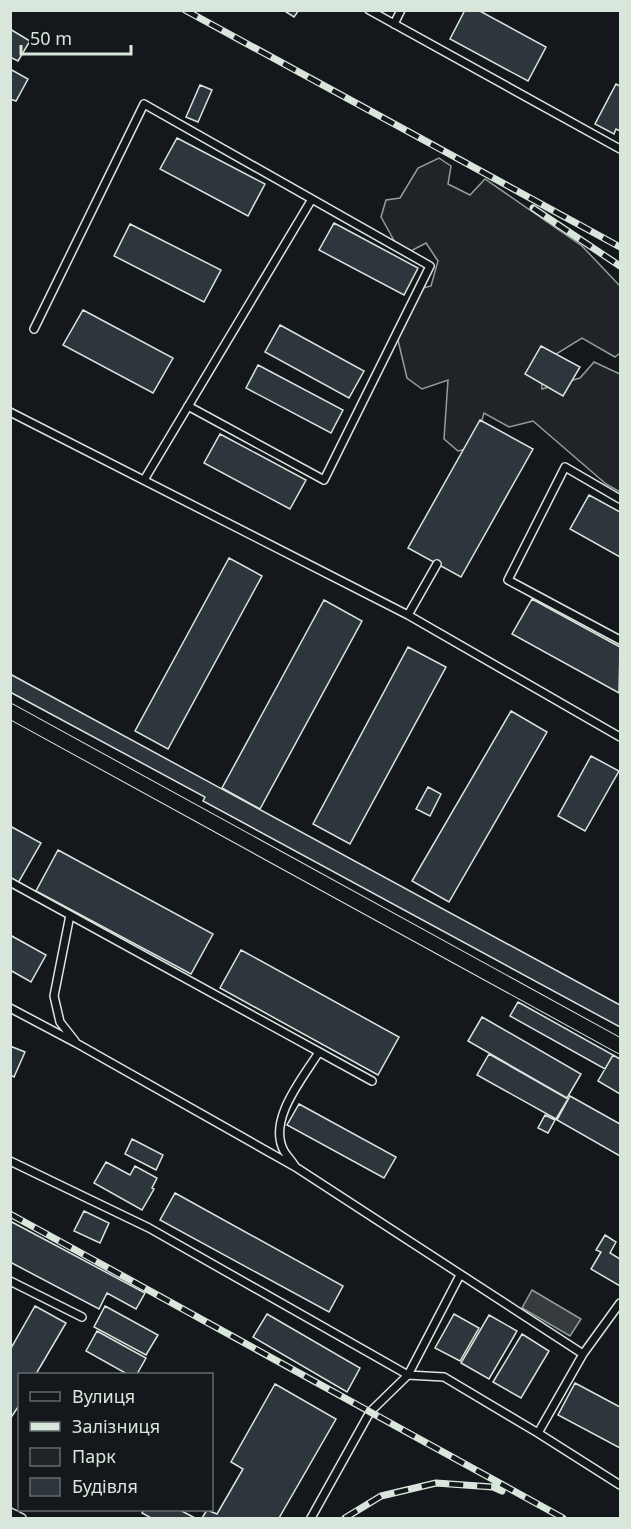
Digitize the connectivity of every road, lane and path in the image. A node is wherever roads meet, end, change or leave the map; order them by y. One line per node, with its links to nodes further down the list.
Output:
1 (369, 10): 3 (lane)
2 (402, 10): 3 (lane)
3 (394, 24): 4 (lane)
4 (621, 149)
5 (312, 199): 6 (lane); 7 (lane); 7 (lane)
6 (34, 329)
7 (188, 406): 9 (lane)
8 (10, 412): 9 (lane)
9 (144, 480): 12 (lane)
10 (621, 499): 13 (lane)
11 (437, 564): 12 (lane)
12 (408, 615): 15 (lane)
13 (621, 640)
14 (10, 711): 20 (street)
15 (621, 737)
16 (10, 882): 17 (lane)
17 (70, 915): 19 (lane); 21 (lane)
18 (10, 1008): 19 (lane)
19 (76, 1043): 24 (lane)
20 (621, 1046)
21 (319, 1052): 22 (lane); 24 (lane)
22 (372, 1081)
23 (10, 1161): 30 (lane)
24 (297, 1168): 25 (lane)
25 (460, 1275): 29 (lane); 30 (lane)
26 (10, 1281): 28 (lane)
27 (621, 1303): 29 (lane)
28 (82, 1317)
29 (583, 1354): 31 (lane)
30 (408, 1375): 31 (lane); 35 (lane)
31 (538, 1433): 32 (lane)
32 (621, 1485)
33 (10, 1512): 34 (lane)
34 (22, 1518)
35 (310, 1518)

